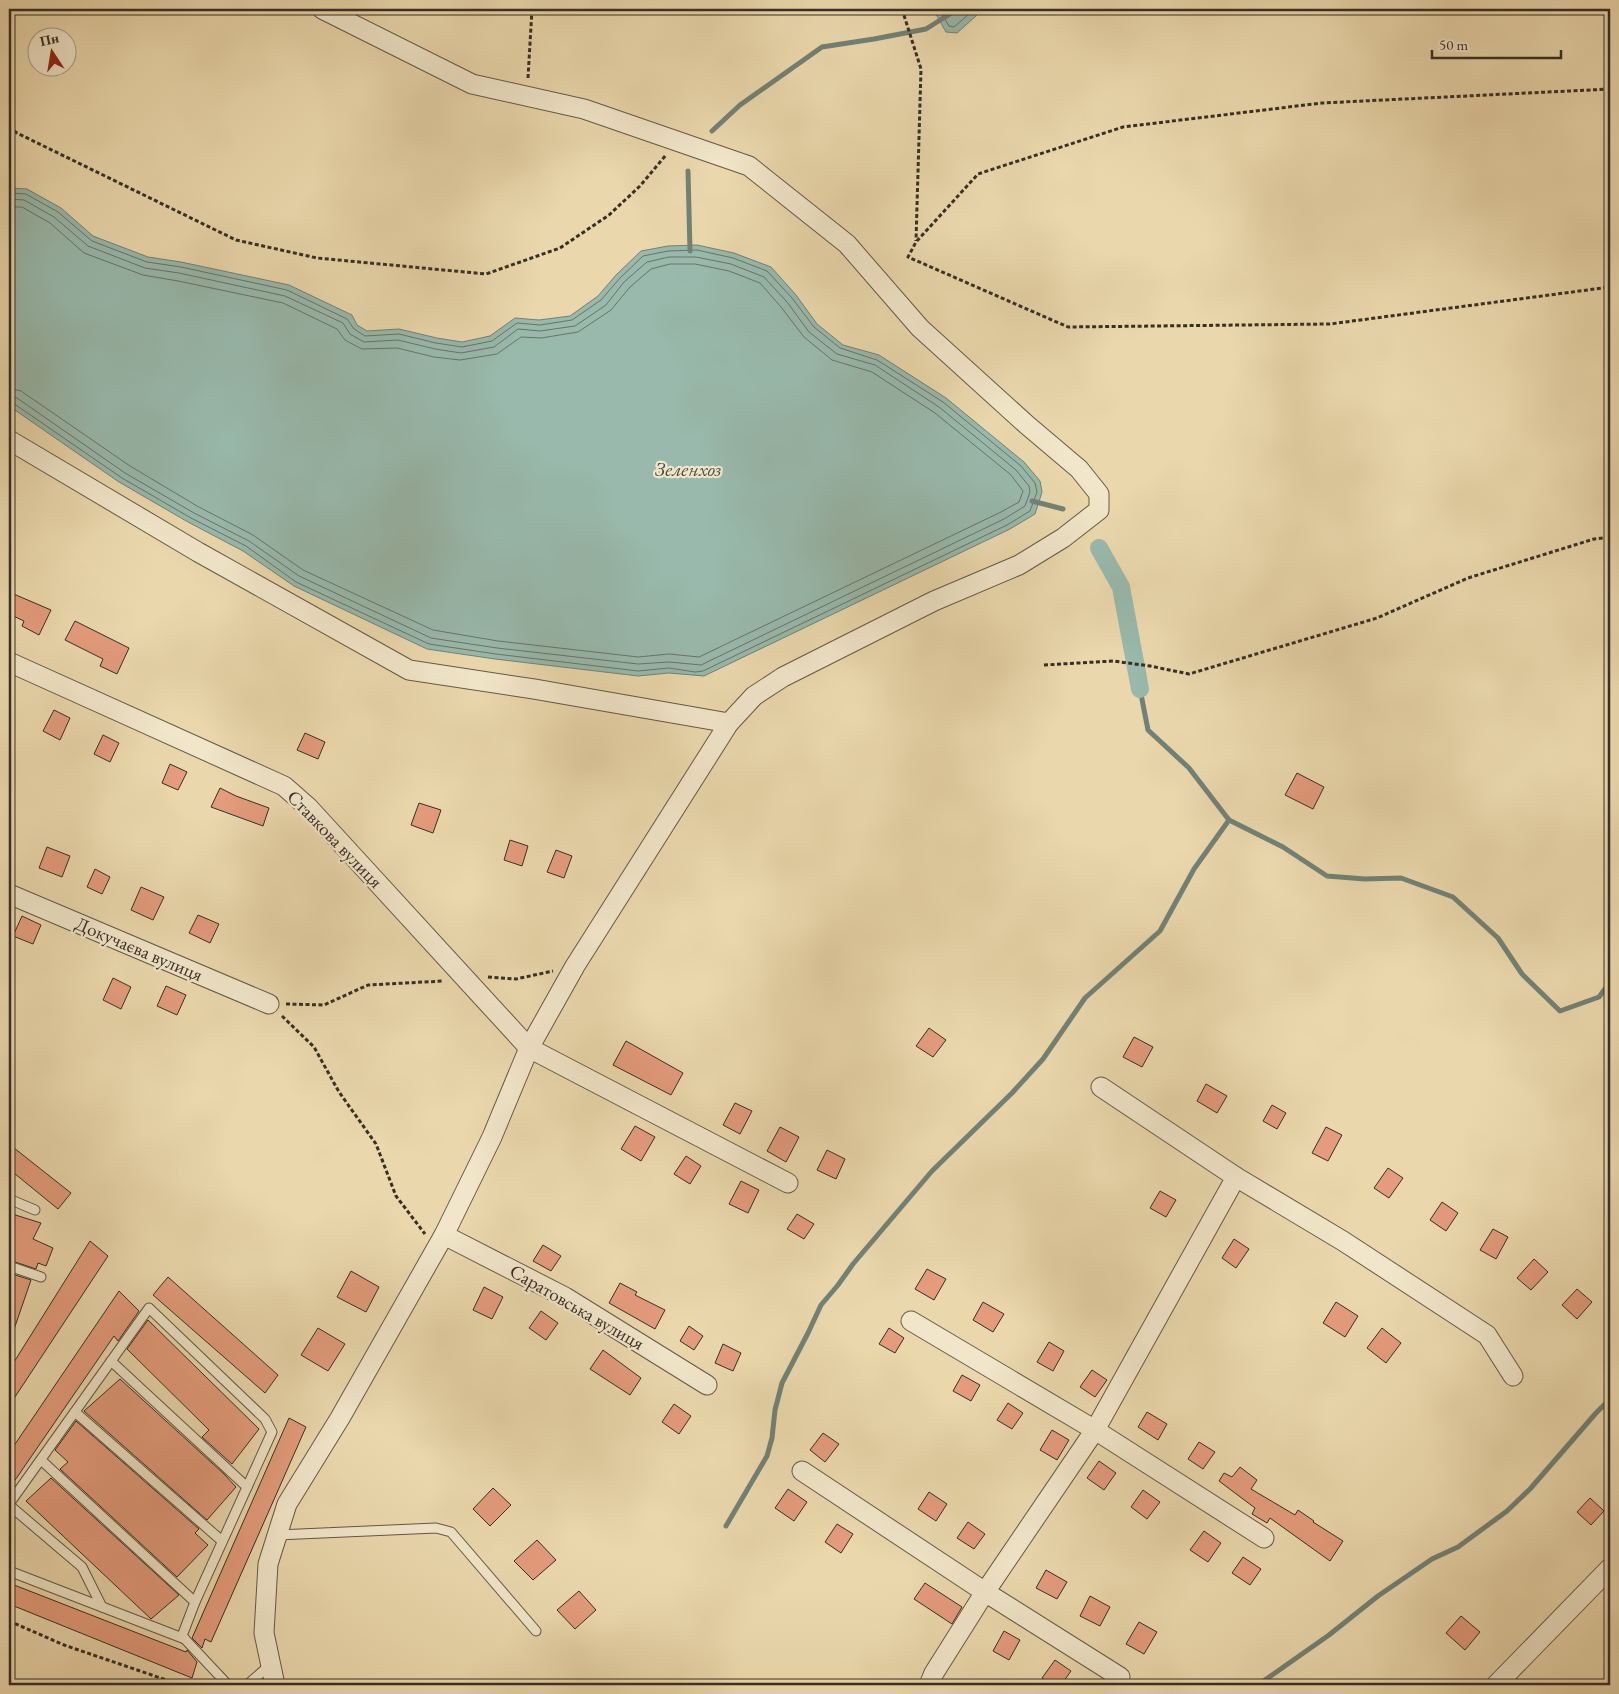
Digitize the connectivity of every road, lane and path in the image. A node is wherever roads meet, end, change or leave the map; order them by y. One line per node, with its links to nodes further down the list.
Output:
1 (322, 9): 5 (street)
2 (532, 9): 5 (path)
3 (902, 9): 8 (path)
4 (1610, 89): 8 (path)
5 (526, 96): 7 (street)
6 (9, 127): 7 (path)
7 (678, 141): 14 (street)
8 (916, 242): 9 (path)
9 (1610, 287)
10 (9, 440): 14 (street)
11 (1610, 537): 13 (path)
12 (9, 662): 17 (street, Ставкова вулиця)
13 (1044, 665)
14 (729, 723): 16 (street)
15 (9, 894): 18 (street, Докучаєва вулиця)
16 (575, 966): 17 (path); 19 (street)
17 (460, 974): 18 (path); 19 (street, Ставкова вулиця)
18 (269, 1004): 25 (path)
19 (529, 1048): 22 (street); 25 (street)
20 (1102, 1087): 21 (street)
21 (1236, 1177): 30 (street); 33 (street)
22 (788, 1183)
23 (9, 1199): 24 (lane)
24 (35, 1210)
25 (440, 1242): 31 (street, Саратовська вулиця); 38 (street)
26 (9, 1266): 27 (lane)
27 (41, 1277)
28 (911, 1321): 33 (street)
29 (112, 1361): 32 (lane); 36 (lane); 36 (lane)
30 (1513, 1376)
31 (707, 1385)
32 (75, 1412): 34 (lane); 40 (lane)
33 (1095, 1430): 39 (street); 43 (street)
34 (40, 1460): 37 (lane); 44 (lane)
35 (802, 1471): 43 (street)
36 (247, 1487): 40 (lane)
37 (9, 1505): 45 (lane)
38 (277, 1535): 47 (lane); 49 (street)
39 (1264, 1538)
40 (222, 1542): 44 (lane)
41 (1610, 1568): 56 (street)
42 (9, 1571): 45 (lane)
43 (985, 1592): 50 (street); 55 (street)
44 (195, 1602): 48 (lane)
45 (102, 1607): 48 (lane)
46 (9, 1621): 51 (path)
47 (536, 1631)
48 (185, 1639): 52 (lane)
49 (270, 1665): 53 (lane); 54 (street)
50 (1120, 1676)
51 (181, 1685)
52 (228, 1685)
53 (246, 1685)
54 (275, 1685)
55 (929, 1685)
56 (1496, 1685)

